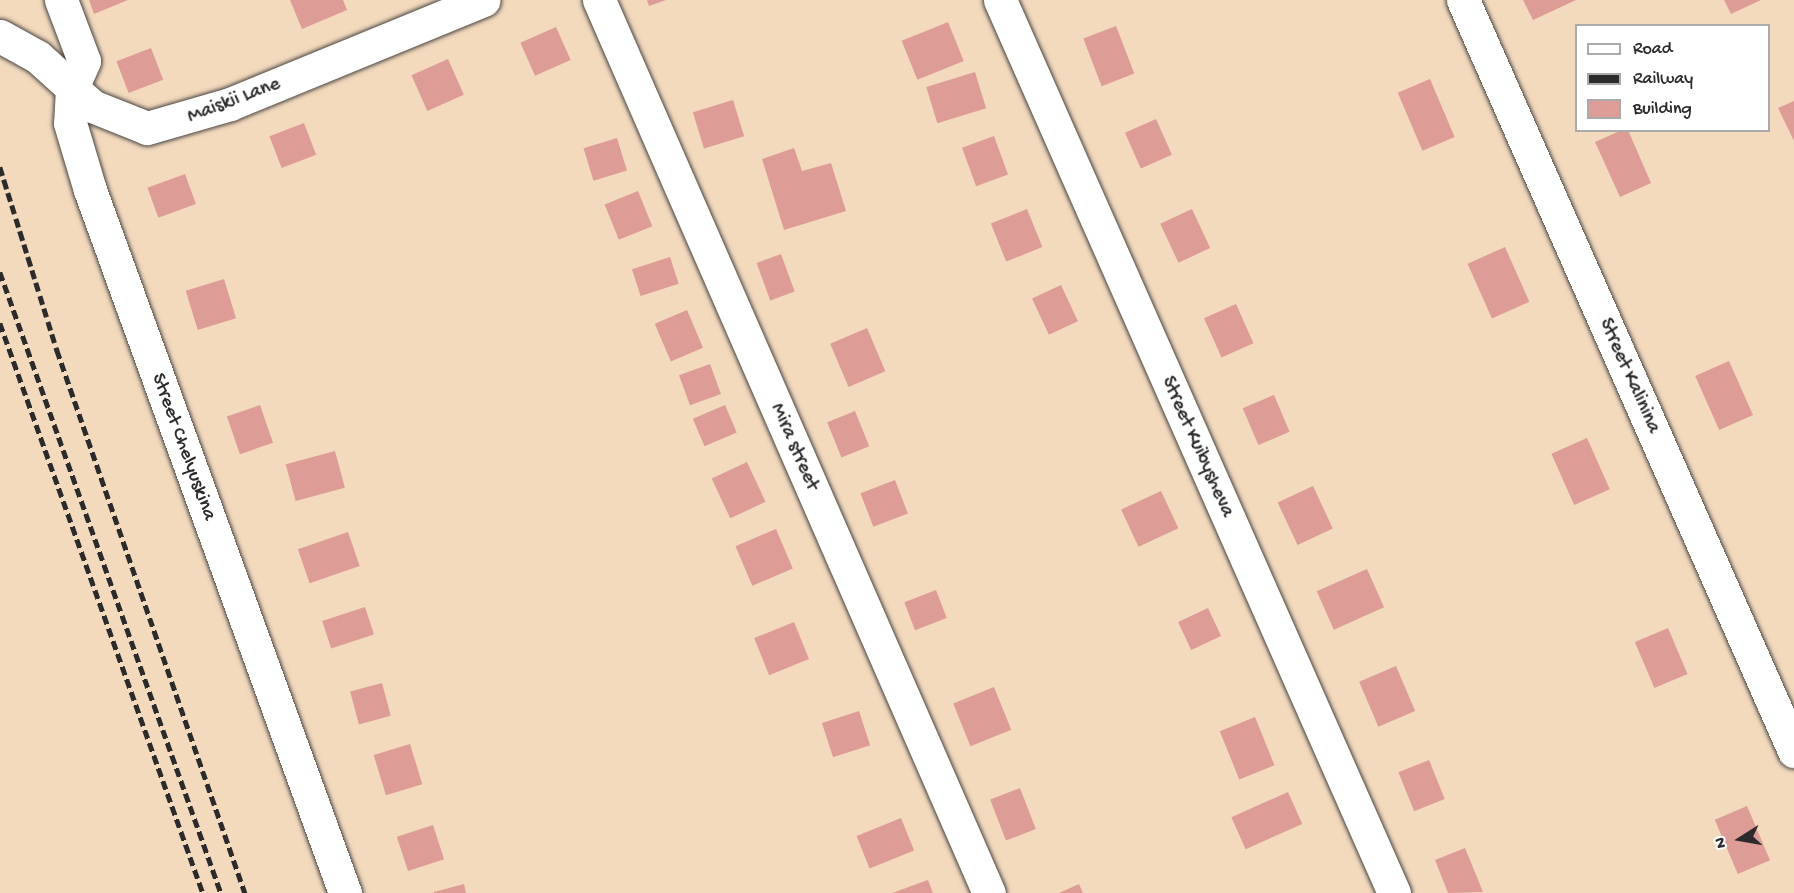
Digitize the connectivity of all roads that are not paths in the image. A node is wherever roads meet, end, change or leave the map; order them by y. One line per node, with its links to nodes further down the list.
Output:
1 (61, 0): 7 (street, Street Chelyuskina)
2 (483, 0): 7 (street, Maiskii Lane)
3 (598, 0): 10 (street, Mira street)
4 (1000, 0): 11 (street, Street Kuibysheva)
5 (1463, 0): 8 (street, Street Kalinina)
6 (0, 36): 7 (street, Maiskii Lane)
7 (72, 88): 9 (street, Street Chelyuskina)
8 (1794, 752)
9 (345, 893)
10 (989, 893)
11 (1394, 893)

